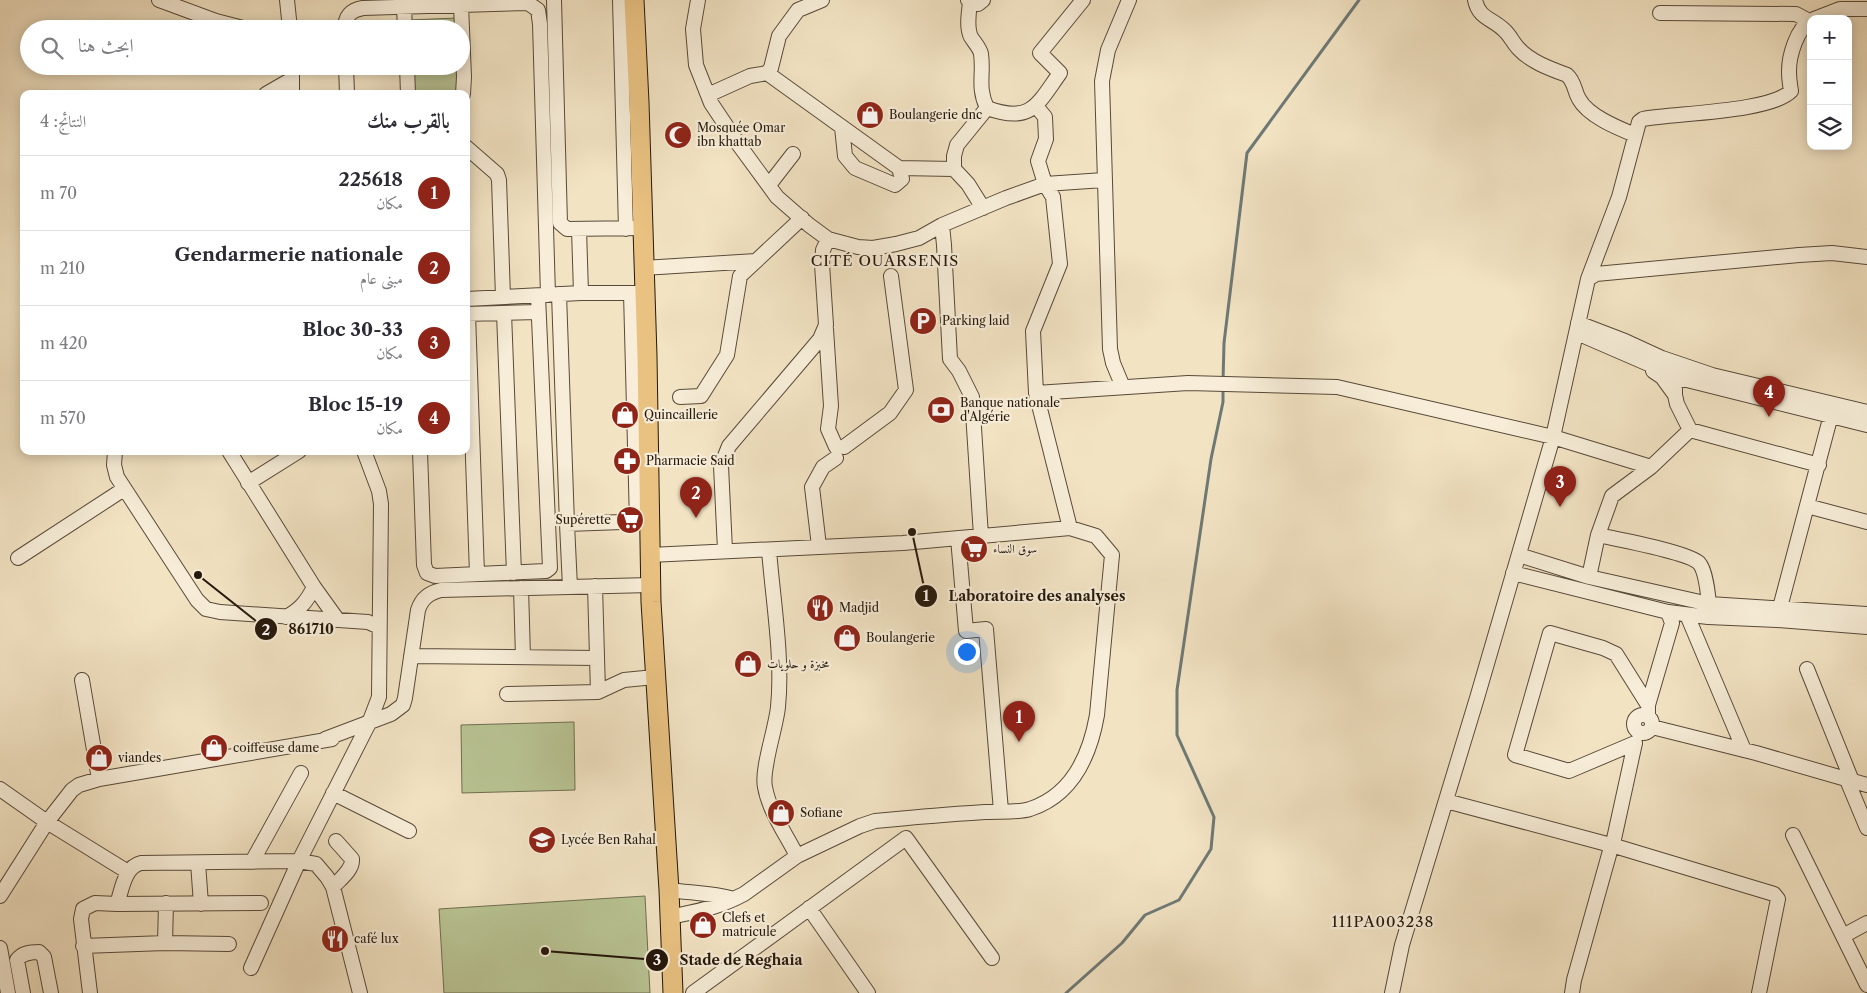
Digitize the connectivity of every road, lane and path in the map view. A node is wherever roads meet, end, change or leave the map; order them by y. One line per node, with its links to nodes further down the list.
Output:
1 (159, 0): 18 (street)
2 (287, 0): 19 (street)
3 (554, 0): 51 (street)
4 (620, 0): 50 (street)
5 (634, 0): 50 (main road)
6 (698, 0): 35 (street)
7 (822, 0): 24 (street)
8 (1129, 0): 44 (street)
9 (1475, 0): 39 (street)
10 (974, 1): 37 (street)
11 (1079, 1): 36 (street)
12 (461, 5): 13 (street); 22 (street); 60 (street)
13 (404, 8): 20 (street); 21 (street)
14 (1867, 9): 16 (street)
15 (1660, 13): 17 (street)
16 (1824, 15)
17 (1807, 18)
18 (211, 20)
19 (289, 20)
20 (346, 20)
21 (405, 20)
22 (462, 20)
23 (1807, 24): 39 (street)
24 (766, 73): 35 (street); 38 (street)
25 (290, 75): 30 (street)
26 (292, 75): 31 (street)
27 (346, 75): 32 (street)
28 (407, 75): 33 (street)
29 (464, 75): 34 (street)
30 (271, 90)
31 (292, 90)
32 (347, 90)
33 (408, 90)
34 (463, 90)
35 (708, 95): 46 (street)
36 (1036, 106): 37 (street); 45 (street)
37 (988, 108): 43 (street)
38 (842, 127): 42 (street); 42 (street)
39 (1635, 135): 57 (street)
40 (470, 150): 61 (street)
41 (793, 154): 46 (street)
42 (899, 168): 43 (street)
43 (954, 168): 47 (street)
44 (1104, 180): 45 (street); 70 (street)
45 (1045, 184): 47 (street); 71 (street)
46 (769, 185): 48 (street)
47 (983, 208): 49 (street)
48 (802, 218): 52 (street); 54 (street)
49 (942, 225): 52 (street); 96 (street)
50 (634, 228): 51 (street); 55 (main road)
51 (580, 229): 58 (street)
52 (828, 239): 66 (street)
53 (1867, 257): 57 (street)
54 (756, 261): 55 (street); 73 (street)
55 (643, 268): 59 (main road)
56 (890, 276): 80 (street)
57 (1588, 279): 67 (street)
58 (581, 293): 59 (street); 60 (street)
59 (637, 293): 91 (main road)
60 (548, 295): 61 (street); 63 (street); 93 (street)
61 (503, 297): 62 (street)
62 (470, 299)
63 (538, 312): 64 (street); 104 (street)
64 (504, 313): 65 (street); 104 (street)
65 (470, 314)
66 (826, 325): 80 (street); 99 (street)
67 (1577, 328): 68 (street); 75 (street); 79 (street)
68 (1634, 358): 69 (street); 72 (street)
69 (1683, 379): 72 (street); 76 (street)
70 (1123, 386): 71 (street); 79 (street)
71 (1036, 393): 94 (street)
72 (1675, 395): 78 (street)
73 (680, 397)
74 (470, 401): 106 (street)
75 (1867, 412)
76 (1831, 415): 77 (street); 86 (street)
77 (1867, 425)
78 (1690, 430): 86 (street); 87 (street)
79 (1553, 437): 87 (street); 102 (street)
80 (839, 451): 98 (street)
81 (115, 455): 89 (street)
82 (231, 455): 88 (street)
83 (294, 455): 88 (street)
84 (366, 455): 120 (street)
85 (420, 455): 106 (street)
86 (1818, 465): 90 (street)
87 (1651, 467): 95 (street)
88 (248, 483): 111 (street)
89 (124, 489): 103 (street); 118 (street)
90 (1807, 506): 92 (street); 115 (street)
91 (643, 521): 93 (street); 101 (main road)
92 (1867, 522)
93 (567, 524): 110 (street)
94 (1070, 528): 96 (street); 142 (street)
95 (1598, 535): 107 (street); 113 (street)
96 (981, 536): 97 (street)
97 (958, 538): 98 (street); 142 (street)
98 (819, 546): 100 (street)
99 (725, 550): 100 (street); 101 (street)
100 (769, 550): 149 (street)
101 (650, 555): 108 (main road)
102 (1519, 555): 105 (street); 107 (street)
103 (18, 558)
104 (514, 573): 106 (street)
105 (1513, 573): 114 (street); 141 (street)
106 (476, 574)
107 (1589, 577): 113 (street)
108 (651, 585): 109 (street); 126 (main road)
109 (595, 586): 110 (street); 124 (street)
110 (570, 587): 112 (street)
111 (314, 588): 118 (street); 119 (street)
112 (521, 588): 122 (street); 123 (street)
113 (1710, 604): 115 (street)
114 (1668, 612): 117 (street); 131 (street)
115 (1779, 614): 116 (street); 117 (street); 121 (street)
116 (1867, 614)
117 (1687, 615): 134 (street)
118 (286, 617): 119 (street)
119 (337, 619): 120 (street)
120 (379, 627): 130 (street)
121 (1867, 628)
122 (411, 656): 123 (street); 130 (street)
123 (523, 657): 124 (street)
124 (597, 658): 128 (street)
125 (1807, 669): 137 (street)
126 (655, 677): 128 (street); 155 (main road)
127 (82, 680): 136 (street)
128 (598, 692): 129 (street)
129 (507, 694)
130 (369, 722): 132 (street); 133 (street)
131 (1645, 725): 131 (street); 134 (street); 148 (street)
132 (325, 739): 133 (street); 136 (street)
133 (355, 748): 140 (street)
134 (1744, 750): 137 (street)
135 (301, 773): 150 (street)
136 (99, 780): 143 (street)
137 (1850, 781): 138 (street); 144 (street)
138 (1867, 785)
139 (0, 789): 143 (street)
140 (333, 793): 145 (street); 151 (street)
141 (1446, 801): 148 (street); 181 (street)
142 (1001, 811): 149 (street)
143 (47, 822): 153 (street); 156 (street)
144 (1867, 828)
145 (409, 831)
146 (1794, 835): 165 (street)
147 (336, 841): 154 (street)
148 (1612, 845): 182 (street); 183 (street)
149 (797, 856): 157 (street)
150 (253, 860): 151 (street); 152 (street)
151 (298, 861): 154 (street); 171 (street)
152 (198, 863): 153 (street); 161 (street)
153 (128, 872): 160 (street)
154 (333, 887): 177 (street)
155 (669, 890): 157 (street); 163 (main road)
156 (0, 896)
157 (734, 899): 163 (street)
158 (166, 903): 160 (street); 161 (street); 166 (street)
159 (260, 903): 161 (street)
160 (117, 904): 168 (street)
161 (201, 904)
162 (808, 908): 170 (street); 179 (street); 180 (street)
163 (670, 917): 178 (main road)
164 (1867, 923): 165 (street)
165 (1843, 936): 172 (street)
166 (165, 943): 167 (street); 168 (street)
167 (230, 944)
168 (83, 946): 176 (street)
169 (0, 948): 173 (street)
170 (992, 958)
171 (251, 968)
172 (1867, 985)
173 (8, 993)
174 (23, 993): 175 (street)
175 (51, 993)
176 (90, 993)
177 (360, 993)
178 (673, 993)
179 (693, 993)
180 (868, 993)
181 (1392, 993)
182 (1572, 993)
183 (1759, 993)

